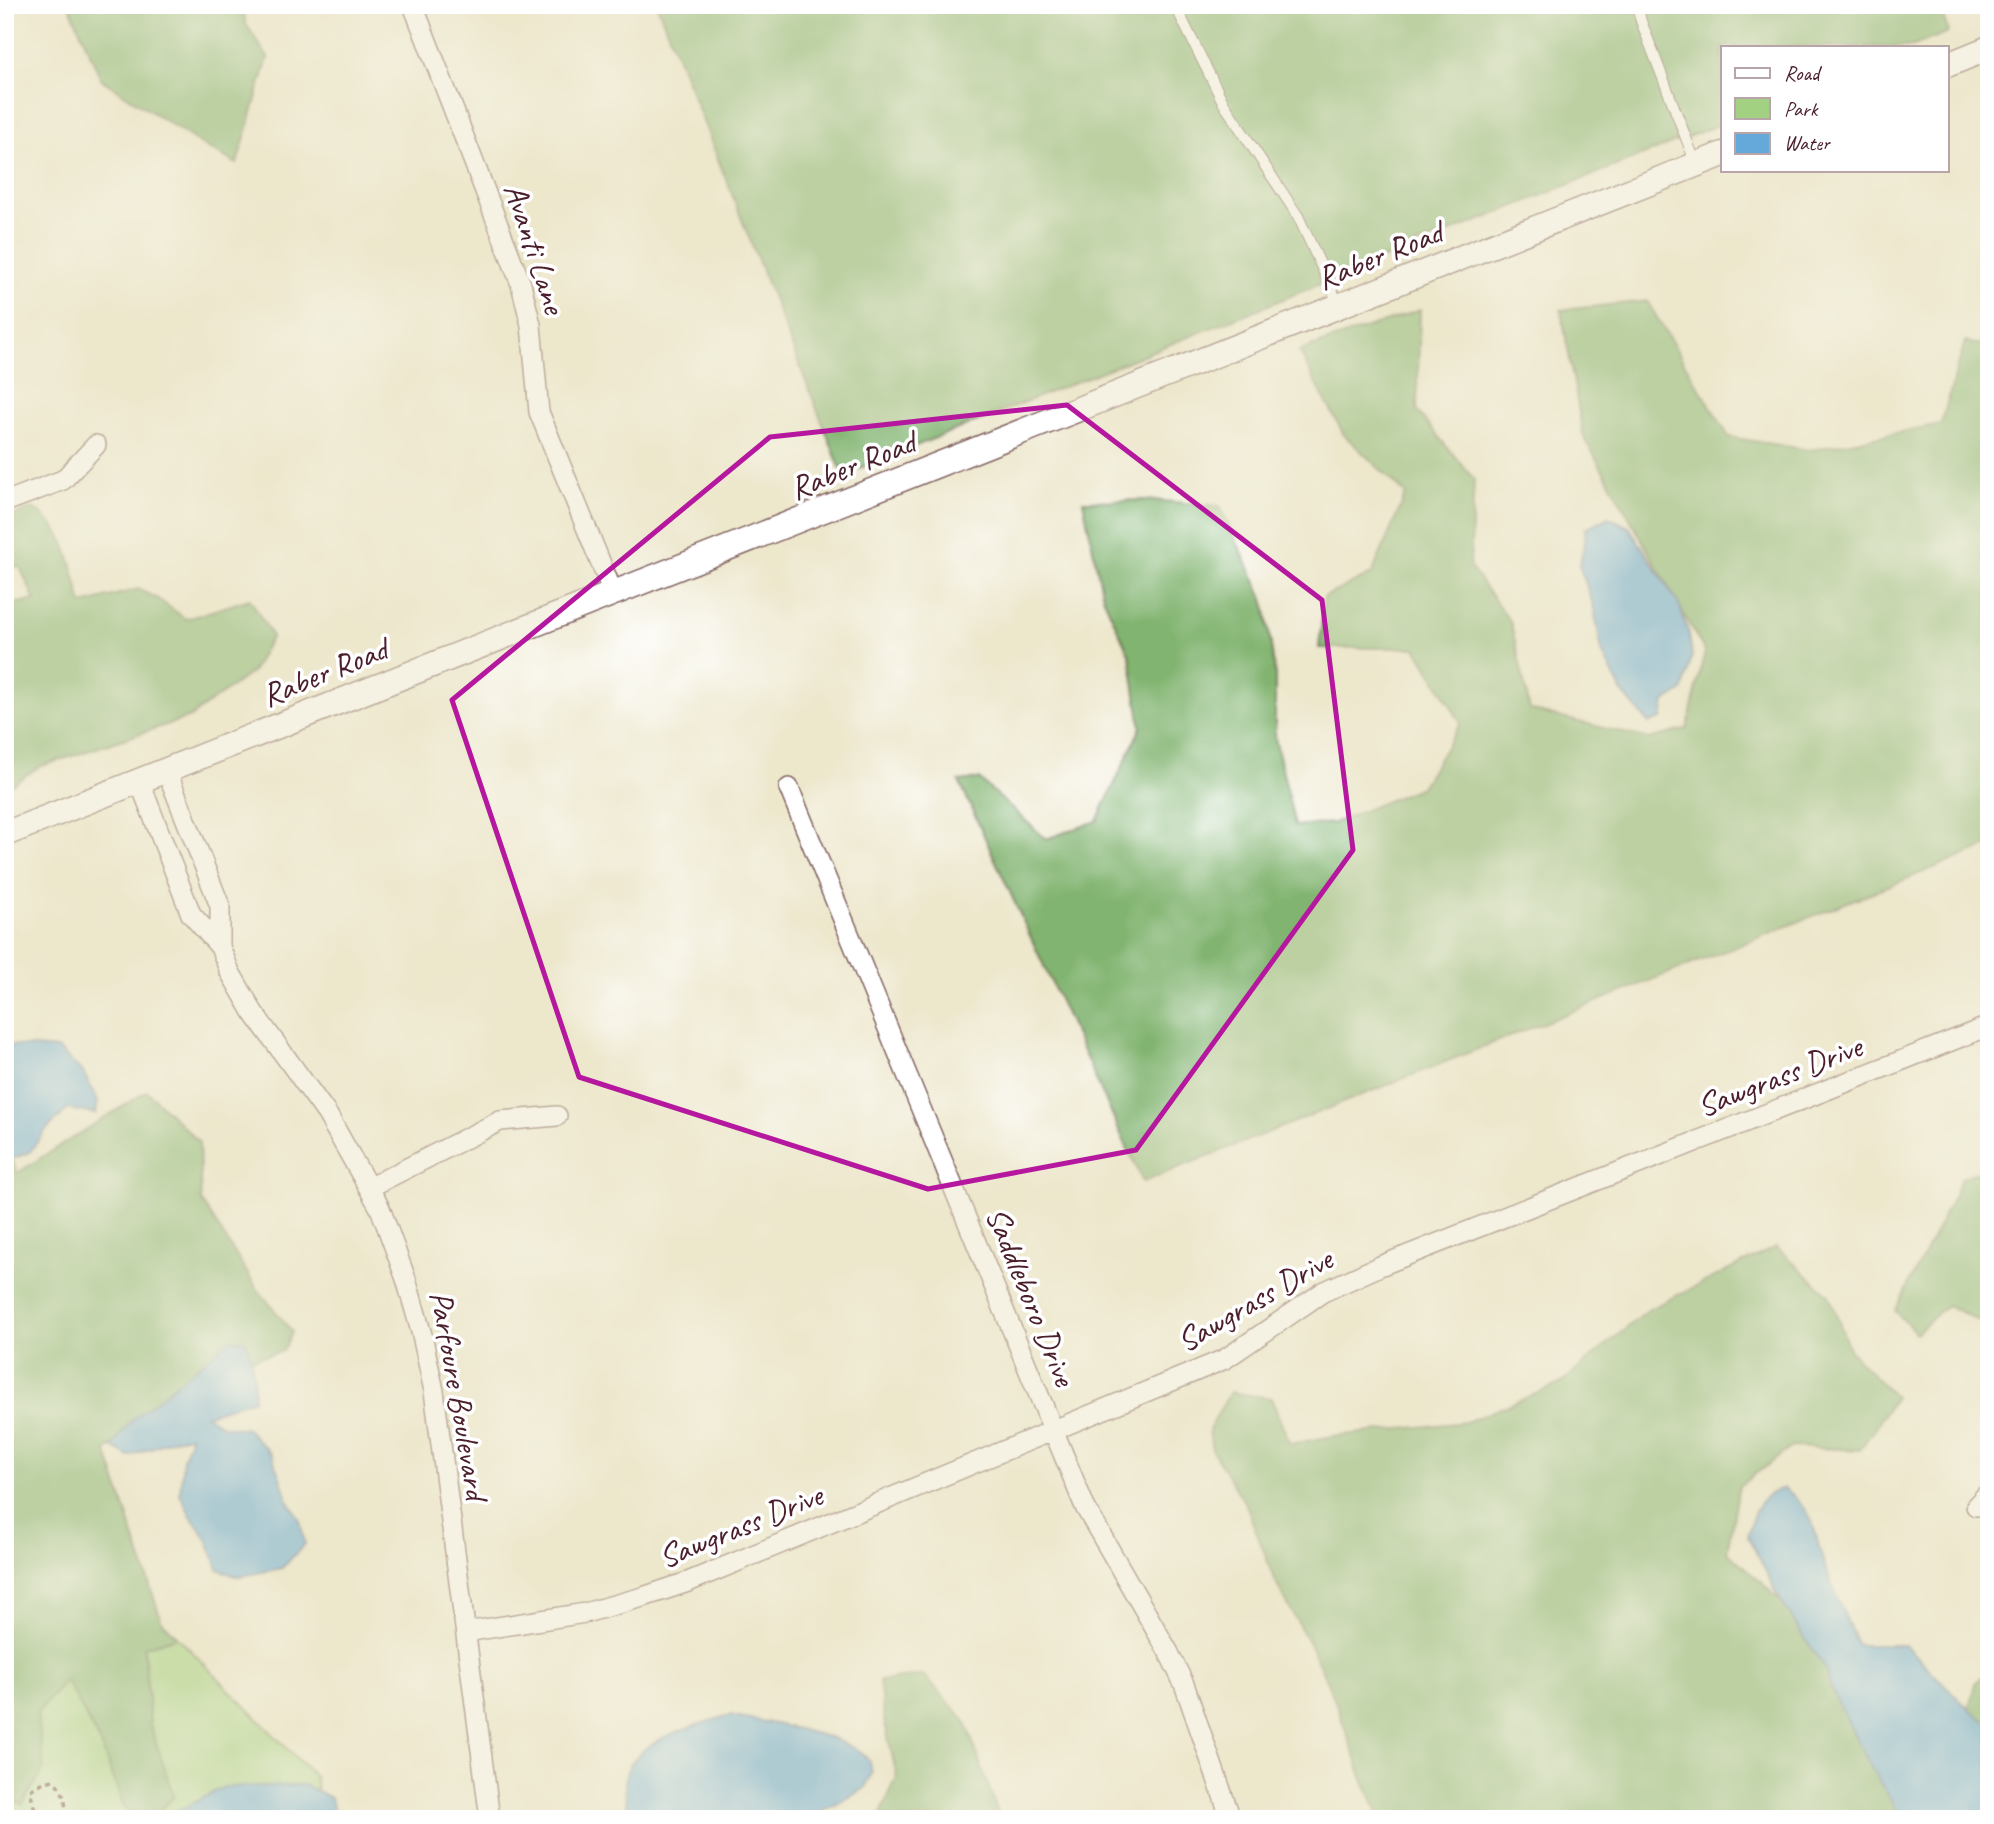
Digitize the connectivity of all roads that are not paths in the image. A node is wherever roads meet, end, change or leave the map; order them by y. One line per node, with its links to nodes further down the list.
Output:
1 (413, 5): 11 (street, Avanti Lane)
2 (1175, 5): 8 (lane)
3 (1637, 5): 7 (lane)
4 (1989, 48): 5 (street)
5 (1948, 65)
6 (1721, 155): 7 (street, Raber Road)
7 (1696, 164): 8 (street, Raber Road)
8 (1340, 306): 11 (street, Raber Road)
9 (96, 444): 10 (street)
10 (5, 502)
11 (612, 593): 12 (street, Raber Road)
12 (166, 769): 13 (street, Raber Road); 16 (street, Parfoure Boulevard)
13 (139, 780): 15 (street, Raber Road); 16 (street, Parfoure Boulevard)
14 (789, 788): 20 (street, Saddleboro Drive)
15 (5, 834)
16 (220, 947): 19 (street, Parfoure Boulevard)
17 (1989, 1026): 20 (street, Sawgrass Drive)
18 (557, 1116): 19 (street)
19 (370, 1187): 21 (street, Parfoure Boulevard)
20 (1053, 1431): 21 (street, Sawgrass Drive); 23 (street, Saddleboro Drive)
21 (466, 1632): 22 (street, Parfoure Boulevard)
22 (490, 1819)
23 (1231, 1819)

